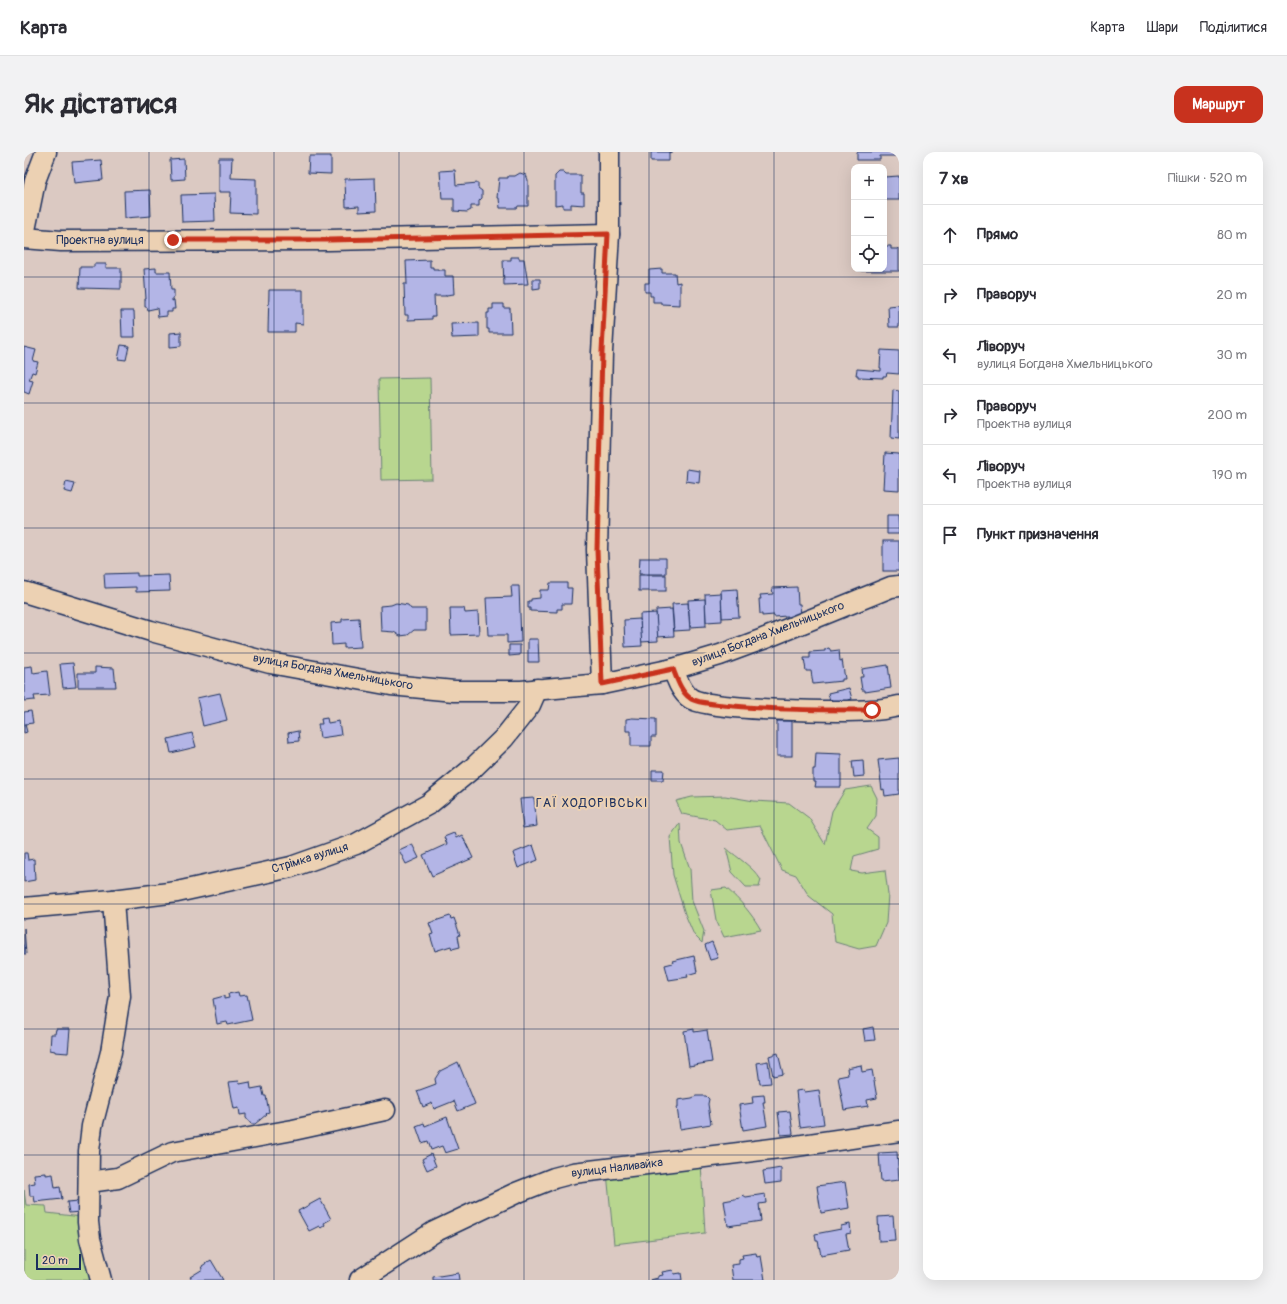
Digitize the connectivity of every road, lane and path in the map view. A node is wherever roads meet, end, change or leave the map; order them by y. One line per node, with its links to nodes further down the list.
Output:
1 (46, 152): 3 (street)
2 (609, 152): 4 (street)
3 (30, 178): 5 (street)
4 (608, 234): 5 (street, Проектна вулиця); 9 (street)
5 (24, 236)
6 (899, 586): 8 (street, вулиця Богдана Хмельницького)
7 (24, 592): 10 (street, вулиця Богдана Хмельницького)
8 (673, 669): 9 (street, вулиця Богдана Хмельницького); 11 (street)
9 (602, 684): 10 (street, вулиця Богдана Хмельницького)
10 (538, 689): 12 (street, Стрімка вулиця)
11 (899, 706)
12 (112, 900): 13 (street, Стрімка вулиця); 16 (street)
13 (24, 908)
14 (385, 1110): 16 (street)
15 (899, 1131): 18 (street, вулиця Наливайка)
16 (89, 1182): 17 (street)
17 (100, 1280)
18 (360, 1280)

